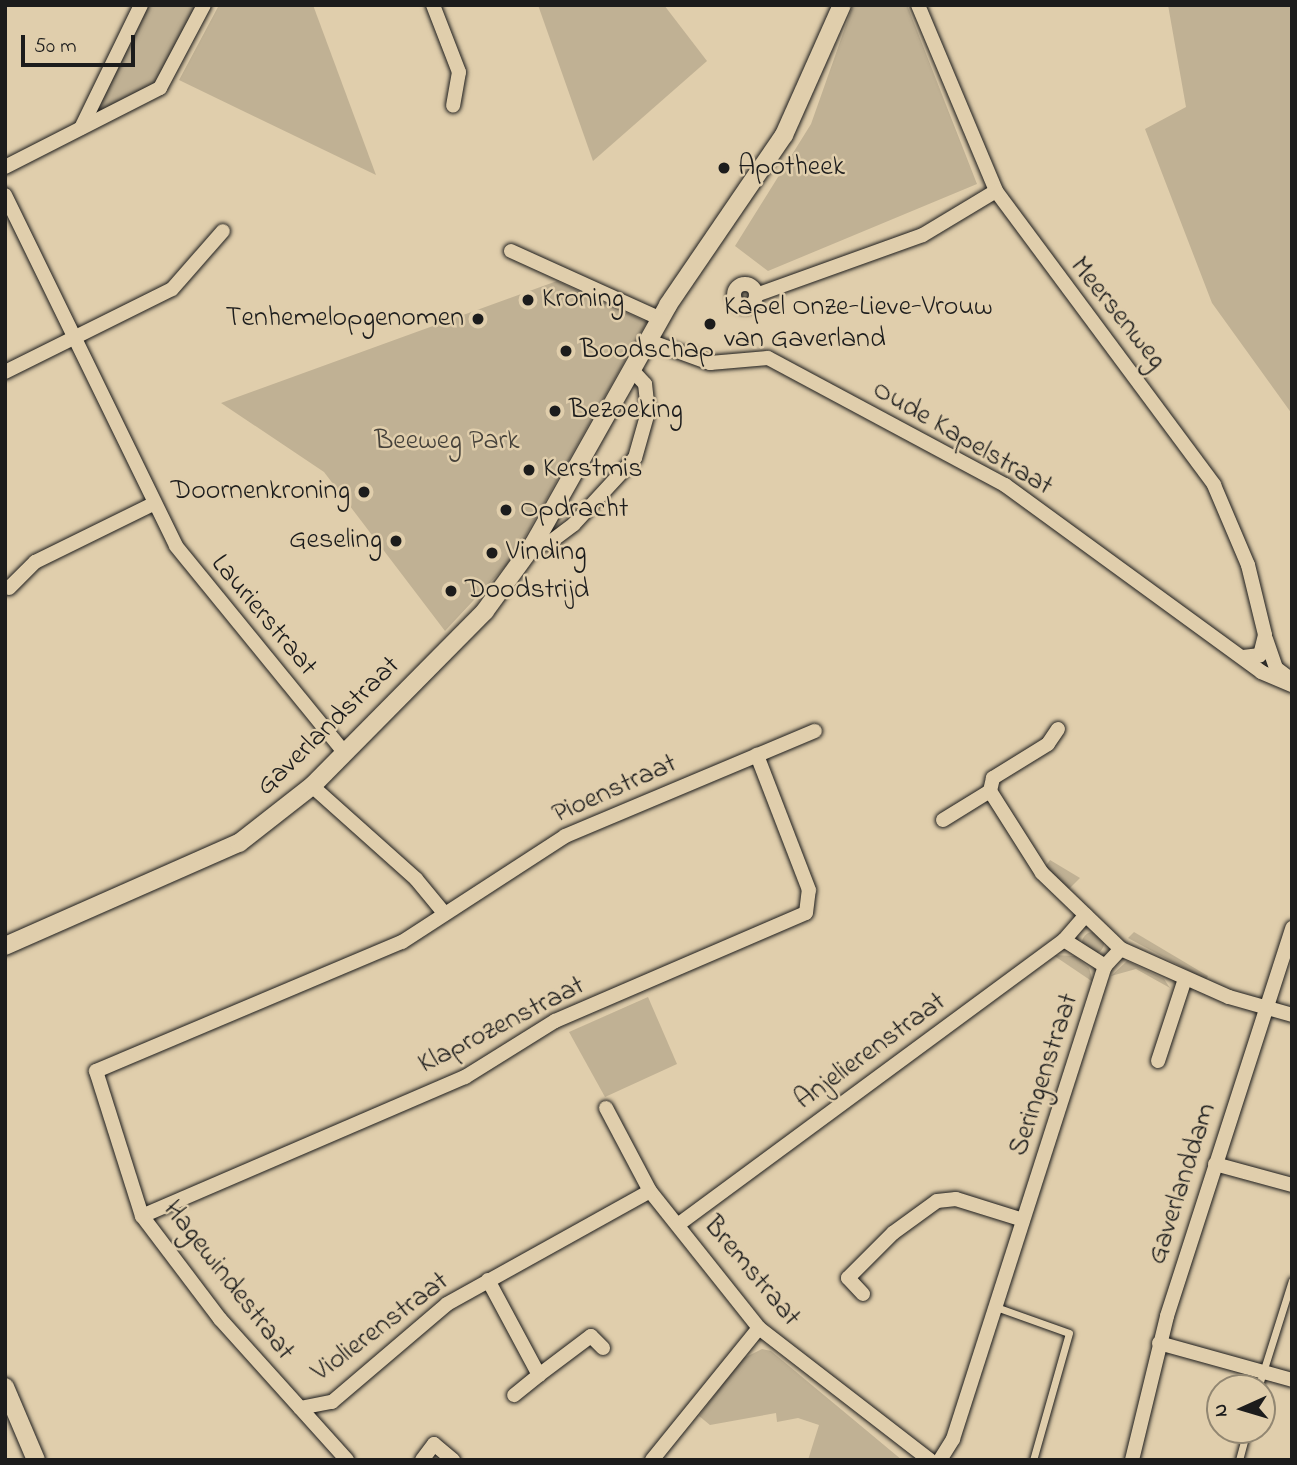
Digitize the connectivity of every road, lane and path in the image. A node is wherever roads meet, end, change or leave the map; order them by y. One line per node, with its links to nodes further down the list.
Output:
1 (141, 5): 7 (street)
2 (204, 5): 7 (street)
3 (433, 5): 6 (street)
4 (842, 5): 14 (street, Gaverlandstraat)
5 (918, 5): 9 (street, Meersenweg)
6 (453, 105)
7 (81, 128): 8 (street)
8 (5, 167)
9 (996, 191): 13 (street); 22 (street, Meersenweg)
10 (5, 195): 15 (street, Laurierstraat)
11 (223, 231): 15 (street)
12 (511, 251): 14 (street)
13 (757, 295)
14 (661, 318): 16 (street, Gaverlandstraat)
15 (74, 338): 18 (street); 19 (street, Laurierstraat)
16 (652, 342): 17 (street, Gaverlandstraat); 23 (street, Oude Kapelstraat)
17 (633, 371): 20 (street, Gaverlandstraat); 20 (street)
18 (5, 372)
19 (153, 504): 21 (street); 27 (street, Laurierstraat)
20 (533, 545): 27 (street, Gaverlandstraat)
21 (9, 588)
22 (1265, 635): 23 (street); 24 (street, Meersenweg)
23 (1243, 657): 24 (street, Oude Kapelstraat)
24 (1292, 683)
25 (1058, 729): 30 (street)
26 (815, 731): 28 (street, Pioenstraat)
27 (345, 753): 29 (street, Gaverlandstraat)
28 (757, 755): 32 (street, Pioenstraat); 48 (street, Klaprozenstraat)
29 (312, 786): 32 (street); 36 (street, Gaverlandstraat)
30 (990, 791): 31 (street); 33 (street)
31 (943, 820)
32 (445, 914): 43 (street, Pioenstraat)
33 (1086, 915): 35 (street, Anjelierenstraat); 37 (street)
34 (1292, 928): 40 (street, Gaverlanddam)
35 (1064, 940): 38 (street); 50 (street, Anjelierenstraat)
36 (5, 946)
37 (1121, 949): 38 (street, Seringenstraat); 39 (street)
38 (1105, 966): 49 (street, Seringenstraat)
39 (1185, 979): 40 (street); 42 (street)
40 (1267, 1008): 41 (street); 45 (street, Gaverlanddam)
41 (1292, 1015)
42 (1158, 1061)
43 (96, 1071): 48 (street, Hagewindestraat)
44 (606, 1108): 47 (street, Bremstraat)
45 (1215, 1164): 46 (street); 56 (street, Gaverlanddam)
46 (1292, 1185)
47 (650, 1191): 50 (street, Bremstraat); 51 (street, Violierenstraat)
48 (142, 1216): 64 (street, Hagewindestraat)
49 (1023, 1220): 53 (street); 54 (street, Seringenstraat)
50 (679, 1224): 55 (street, Bremstraat)
51 (488, 1280): 60 (street, Violierenstraat); 64 (street, Violierenstraat)
52 (1292, 1280): 58 (lane)
53 (863, 1294)
54 (996, 1307): 71 (street, Seringenstraat); 72 (lane)
55 (759, 1328): 69 (street); 70 (street, Bremstraat)
56 (1159, 1343): 58 (street); 73 (street, Gaverlanddam)
57 (603, 1348): 60 (street)
58 (1262, 1371): 59 (lane); 61 (street)
59 (1261, 1374)
60 (539, 1375): 63 (street)
61 (1292, 1380)
62 (5, 1387): 65 (street)
63 (514, 1395)
64 (300, 1408): 66 (street, Hagewindestraat)
65 (36, 1460)
66 (347, 1460)
67 (422, 1460): 68 (street)
68 (453, 1460)
69 (652, 1460)
70 (930, 1460)
71 (940, 1460)
72 (1033, 1460)
73 (1132, 1460)

